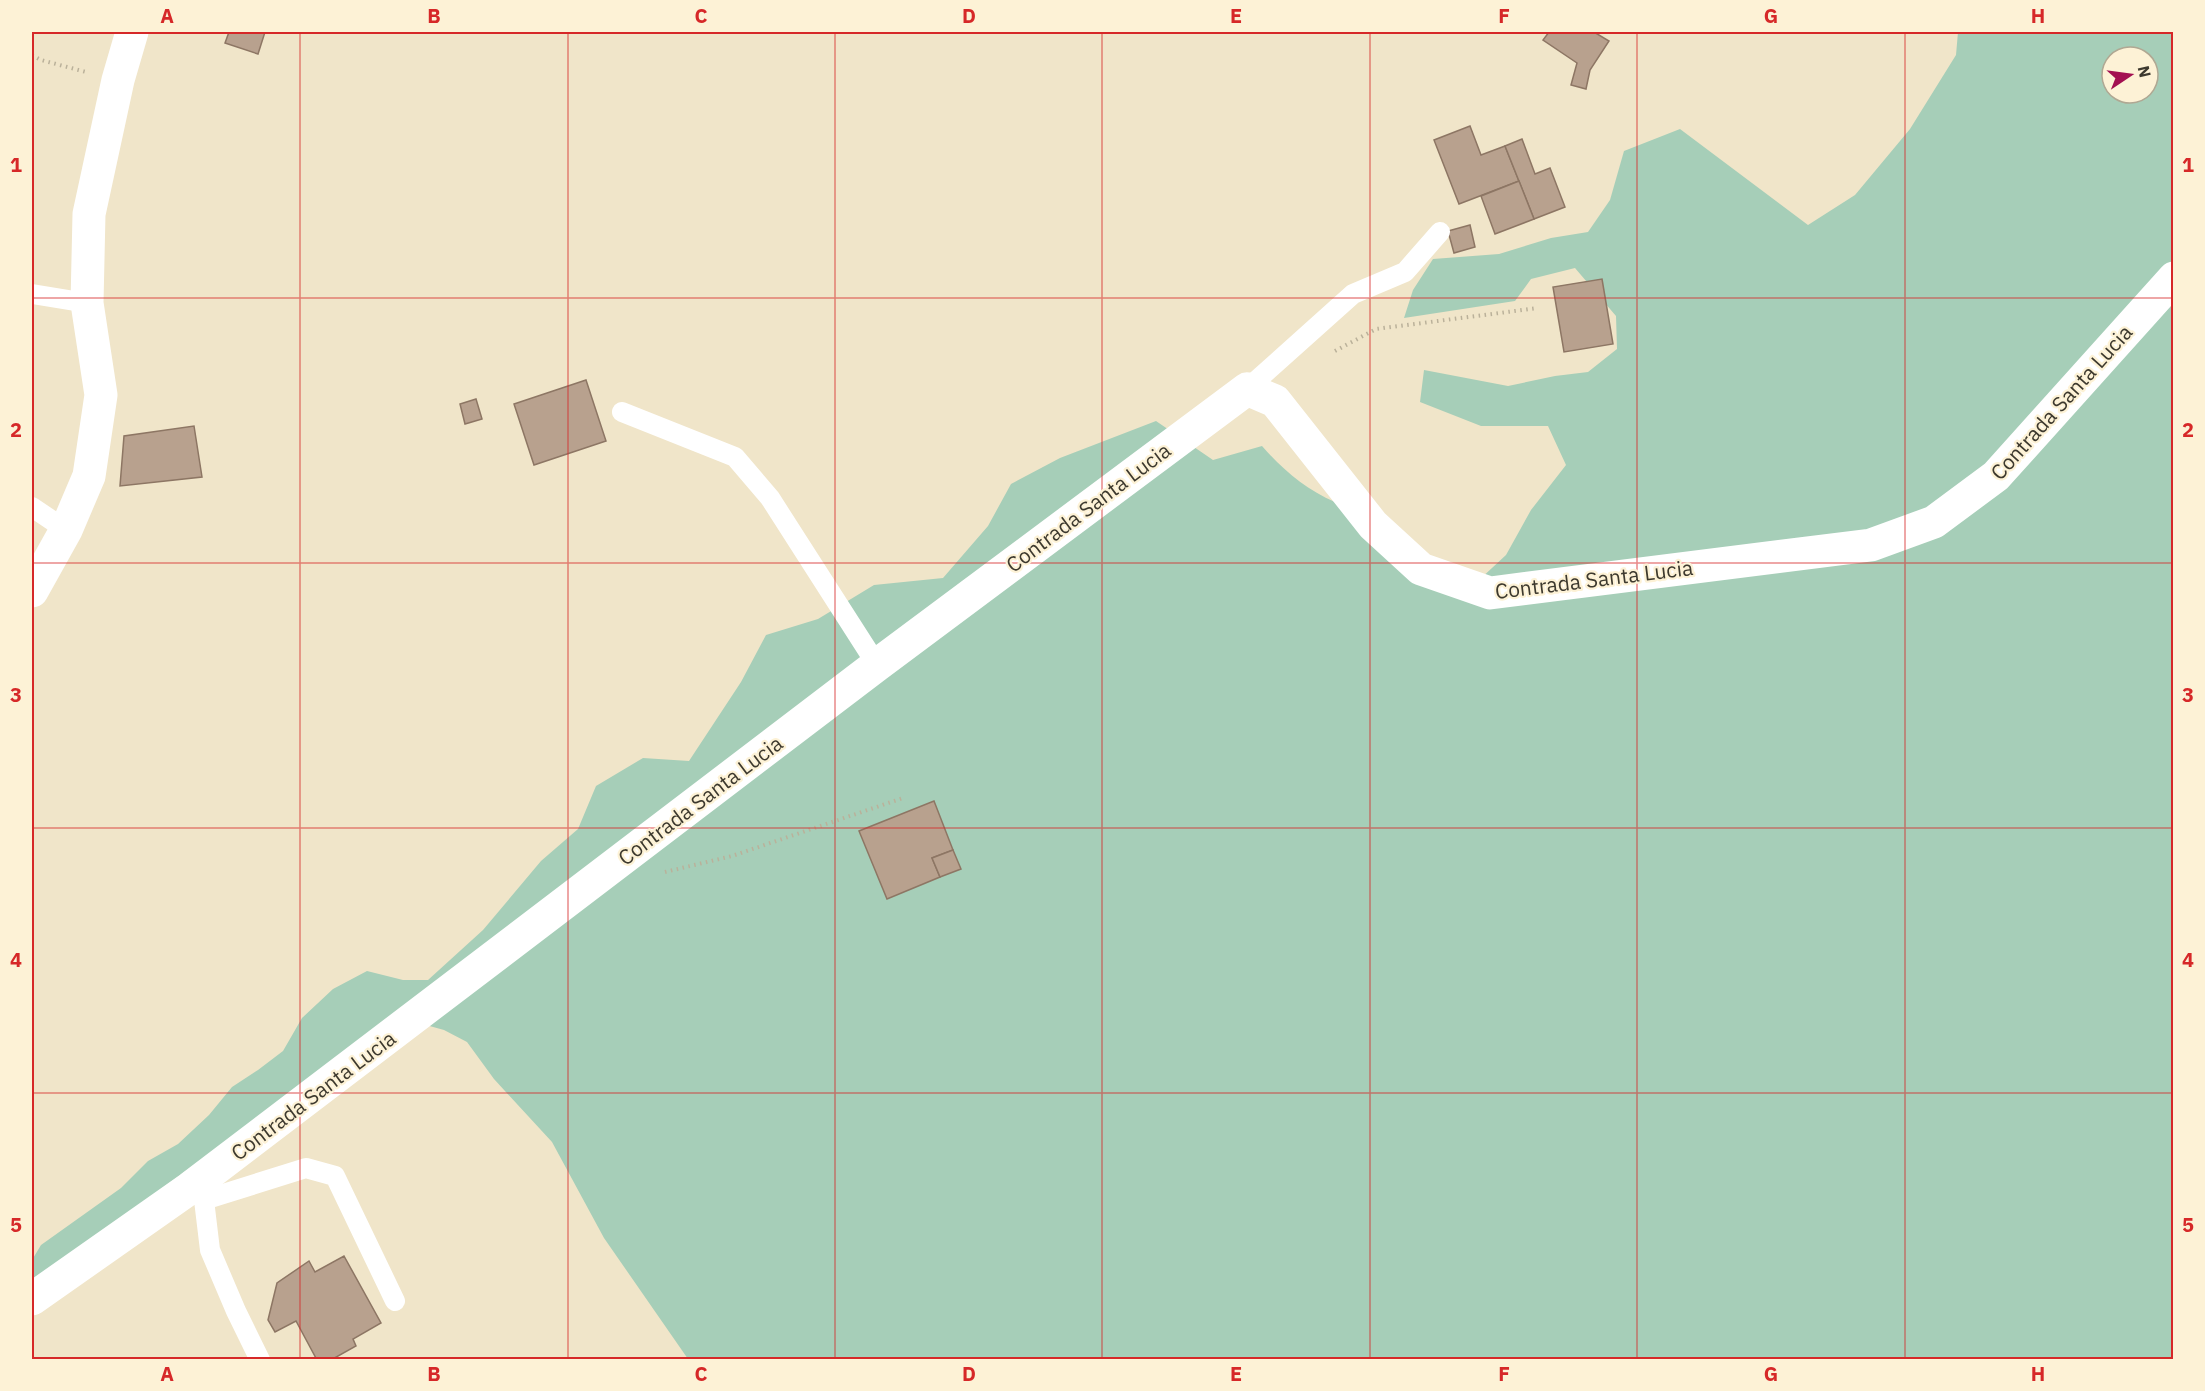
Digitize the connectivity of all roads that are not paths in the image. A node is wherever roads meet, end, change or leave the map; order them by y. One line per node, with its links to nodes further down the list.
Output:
1 (132, 32): 5 (street)
2 (1440, 232): 6 (lane)
3 (2174, 278): 6 (street, Contrada Santa Lucia)
4 (32, 294): 5 (lane)
5 (87, 303): 9 (street)
6 (1247, 389): 11 (street, Contrada Santa Lucia)
7 (622, 412): 11 (lane)
8 (32, 507): 9 (lane)
9 (66, 530): 10 (street)
10 (32, 591)
11 (877, 665): 12 (street, Contrada Santa Lucia)
12 (197, 1194): 13 (street, Contrada Santa Lucia); 14 (lane); 15 (lane)
13 (32, 1299)
14 (395, 1301)
15 (260, 1359)

